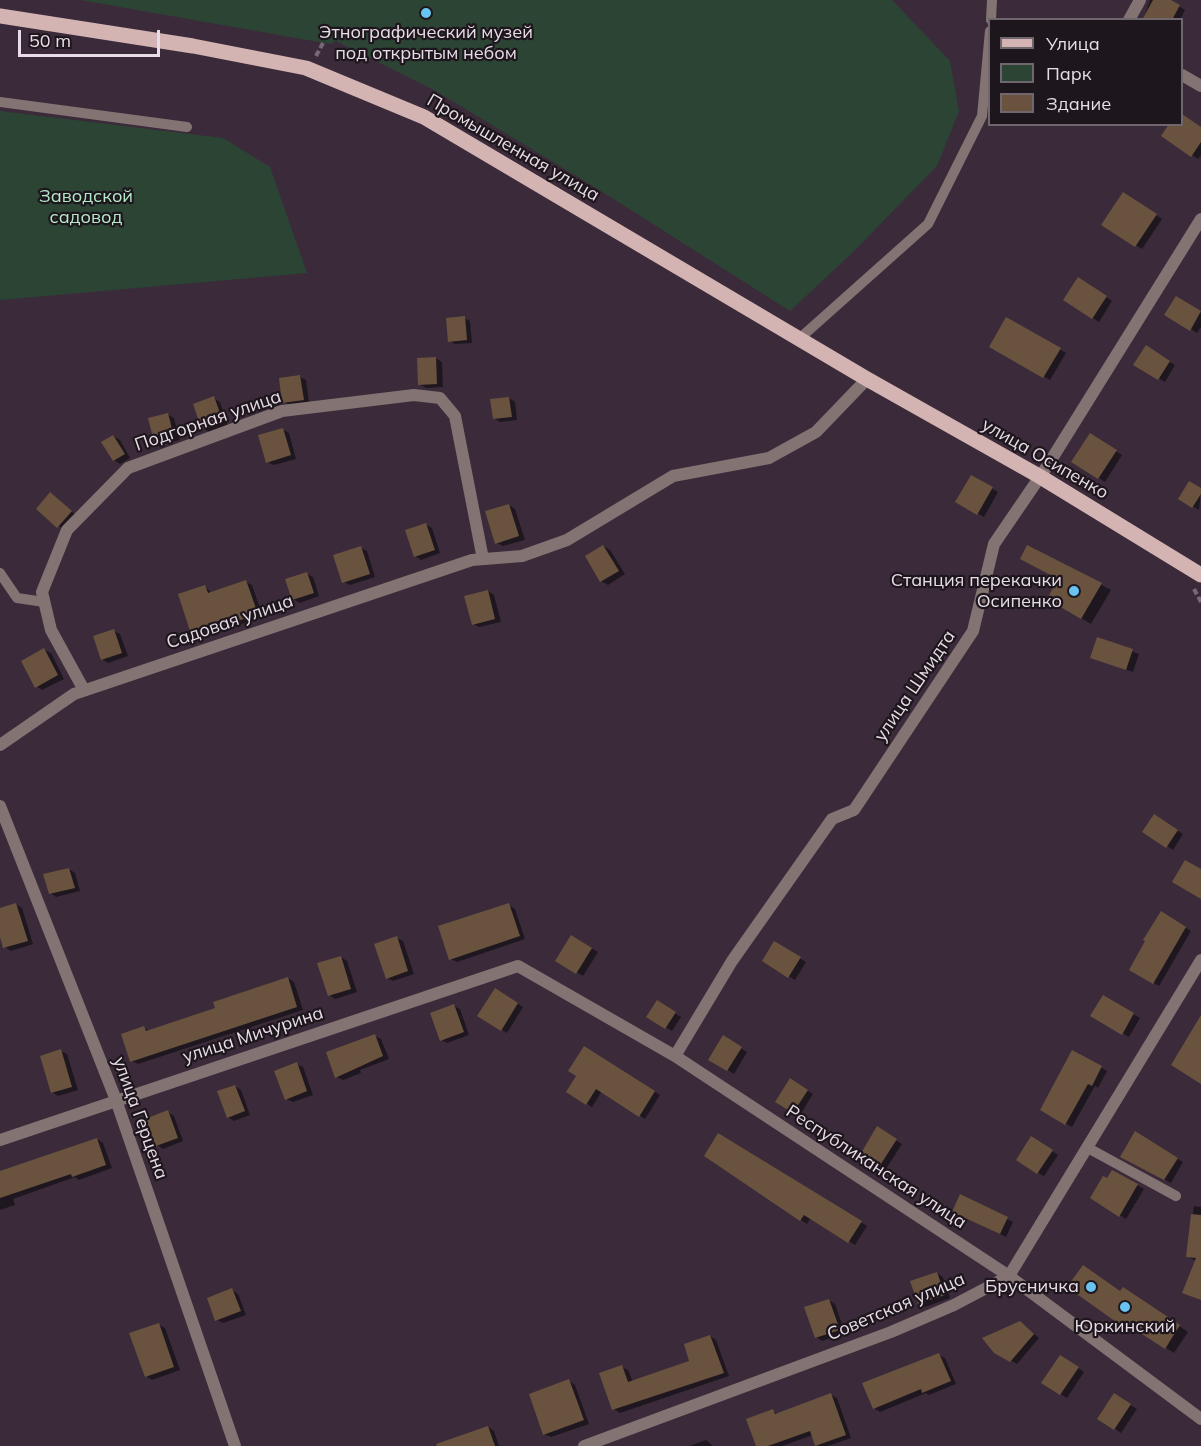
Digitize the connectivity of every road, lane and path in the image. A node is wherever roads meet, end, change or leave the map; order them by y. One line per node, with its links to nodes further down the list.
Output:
1 (992, 0): 4 (lane)
2 (1140, 0): 5 (street)
3 (0, 16): 14 (main road, Промышленная улица)
4 (991, 18)
5 (1130, 18)
6 (323, 43): 8 (path)
7 (988, 52): 14 (lane)
8 (316, 56)
9 (1183, 76): 10 (street)
10 (1201, 86)
11 (0, 102): 12 (lane)
12 (187, 127)
13 (1201, 219): 16 (street, улица Шмидта)
14 (799, 339): 15 (main road, Промышленная улица)
15 (867, 380): 16 (main road, улица Осипенко); 17 (street, Садовая улица)
16 (1039, 477): 19 (main road, улица Осипенко); 26 (street, улица Шмидта)
17 (483, 559): 20 (street, Подгорная улица); 21 (street, Садовая улица)
18 (0, 573): 20 (lane)
19 (1201, 575)
20 (44, 602): 21 (street, Подгорная улица)
21 (84, 690): 22 (street, Садовая улица)
22 (0, 745)
23 (0, 806): 27 (street, улица Герцена)
24 (1201, 960): 29 (street)
25 (518, 966): 26 (street, Республиканская улица); 27 (street, улица Мичурина)
26 (675, 1056): 31 (street, Республиканская улица)
27 (116, 1100): 28 (street, улица Мичурина); 33 (street, улица Герцена)
28 (0, 1140)
29 (1088, 1148): 30 (lane); 31 (street)
30 (1176, 1196)
31 (1010, 1276): 32 (street, Республиканская улица); 34 (street, Советская улица)
32 (1201, 1419)
33 (235, 1446)
34 (584, 1446)

